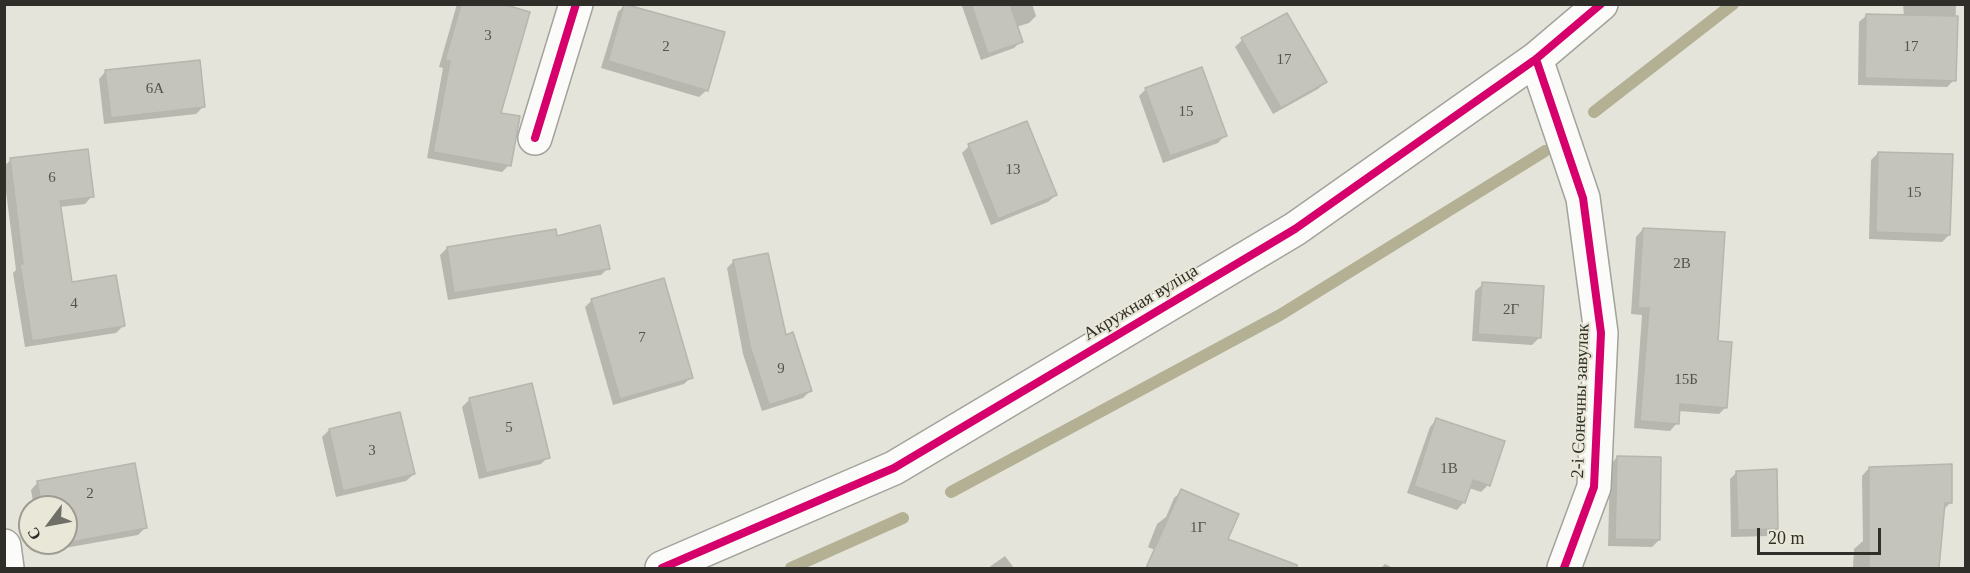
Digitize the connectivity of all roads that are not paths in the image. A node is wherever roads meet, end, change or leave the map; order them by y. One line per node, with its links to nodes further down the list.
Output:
1 (576, 4): 4 (street)
2 (1601, 4): 3 (street, Акружная вуліца)
3 (1536, 59): 7 (street, Акружная вуліца); 8 (street, 2-і Сонечны завулак)
4 (535, 138)
5 (4, 546): 6 (street)
6 (7, 568)
7 (662, 568)
8 (1564, 568)

